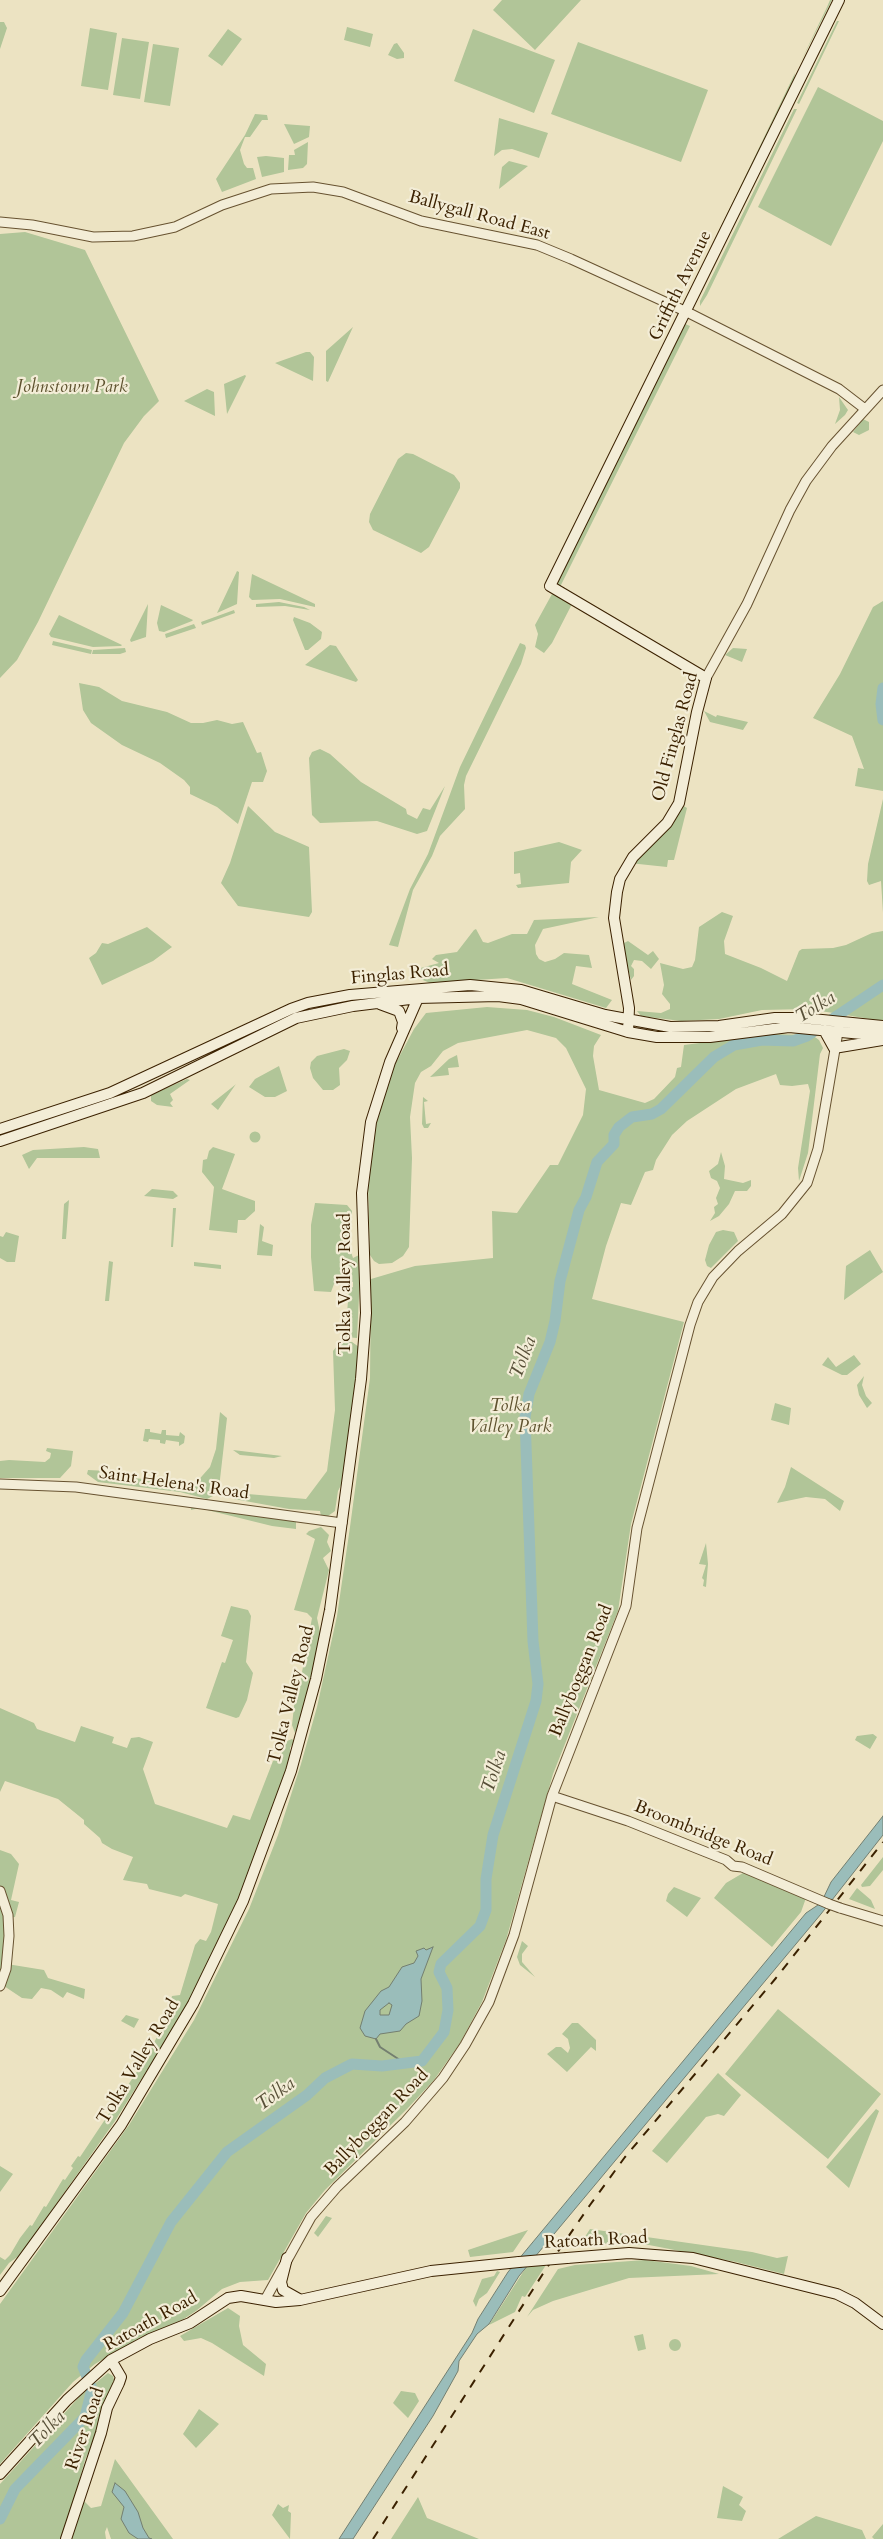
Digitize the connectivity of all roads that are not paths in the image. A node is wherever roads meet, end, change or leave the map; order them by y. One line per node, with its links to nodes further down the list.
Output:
1 (839, 0): 3 (main road, Griffith Avenue)
2 (0, 222): 3 (street, Ballygall Road East)
3 (687, 312): 5 (street, Ballygall Road East); 6 (main road, Griffith Avenue)
4 (883, 390): 5 (street, Old Finglas Road)
5 (864, 409): 6 (street, Old Finglas Road)
6 (706, 678): 9 (main road, Old Finglas Road)
7 (417, 993): 8 (main road, Finglas Road); 9 (main road, Finglas Road); 14 (main road, Finglas Road); 16 (main road, Tolka Valley Road); 19 (main road, Finglas Road)
8 (377, 1003): 16 (main road); 20 (main road, Finglas Road)
9 (630, 1020): 10 (main road, Finglas Road); 14 (main road, Old Finglas Road)
10 (840, 1020): 11 (main road); 13 (street, Ballyboggan Road)
11 (883, 1026)
12 (824, 1030): 13 (main road); 14 (main road, Finglas Road); 18 (main road)
13 (838, 1031): 15 (main road); 18 (street, Ballyboggan Road)
14 (628, 1032)
15 (883, 1036)
16 (401, 1037): 22 (main road, Tolka Valley Road)
17 (883, 1040): 18 (main road)
18 (834, 1048): 23 (street, Ballyboggan Road)
19 (0, 1129)
20 (0, 1141)
21 (0, 1484): 22 (street, Saint Helena's Road)
22 (342, 1523): 28 (main road, Tolka Valley Road)
23 (552, 1796): 25 (street, Broombridge Road, bridge); 27 (street, Ballyboggan Road)
24 (0, 1891): 26 (street)
25 (883, 1921)
26 (0, 1986)
27 (288, 2258): 29 (street, Ballyboggan Road); 30 (main road)
28 (0, 2292)
29 (265, 2300): 30 (main road, Ratoath Road); 32 (main road, Ratoath Road)
30 (300, 2300): 31 (main road, Ratoath Road, bridge)
31 (883, 2324)
32 (111, 2360): 33 (main road, Ratoath Road); 34 (main road, River Road)
33 (0, 2474)
34 (66, 2539)

